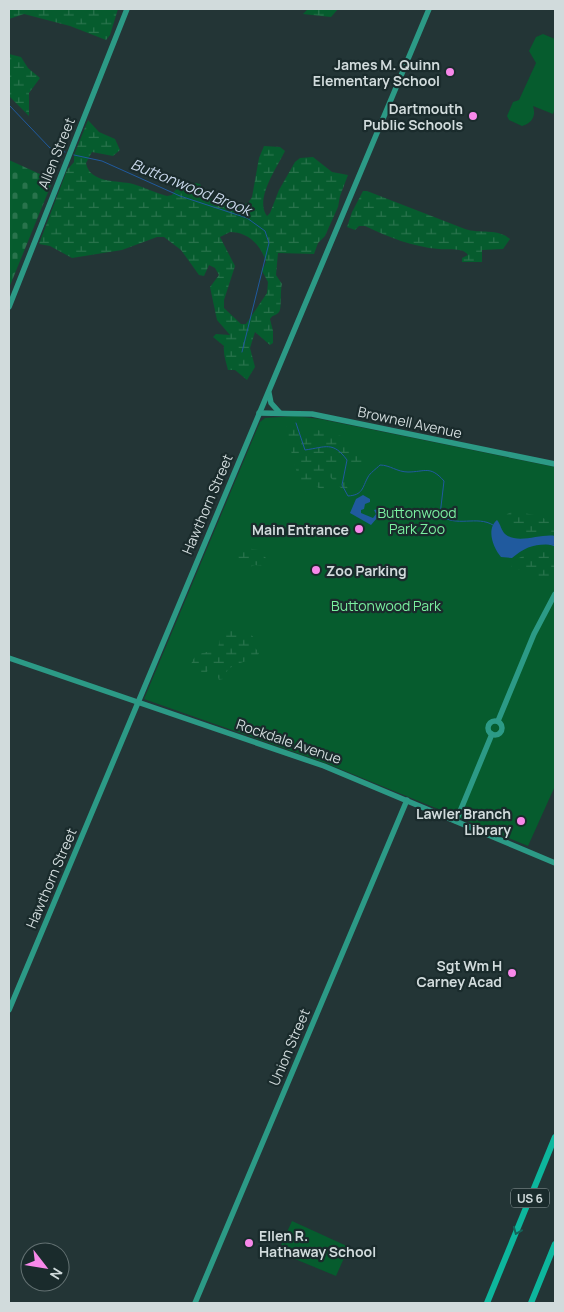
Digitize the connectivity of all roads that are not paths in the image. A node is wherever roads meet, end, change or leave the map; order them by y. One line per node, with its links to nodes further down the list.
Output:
1 (128, 9): 3 (main road, Allen Street)
2 (430, 9): 4 (main road, Hawthorn Street)
3 (9, 308)
4 (268, 393): 5 (main road, Hawthorn Street); 6 (main road)
5 (260, 413): 6 (main road, Brownell Avenue); 10 (main road, Hawthorn Street)
6 (280, 413): 7 (main road, Brownell Avenue)
7 (555, 464)
8 (555, 594): 11 (main road)
9 (9, 658): 10 (main road, Rockdale Avenue)
10 (138, 702): 13 (main road, Rockdale Avenue); 16 (main road, Hawthorn Street)
11 (498, 721): 12 (main road); 12 (main road)
12 (492, 734): 14 (main road)
13 (407, 800): 14 (main road, Rockdale Avenue); 19 (main road, Union Street)
14 (456, 821): 15 (main road, Rockdale Avenue)
15 (555, 863)
16 (9, 1010)
17 (555, 1137): 20 (main road, US 6, one-way to 20)
18 (555, 1244): 21 (main road)
19 (195, 1303)
20 (487, 1303)
21 (531, 1303)

